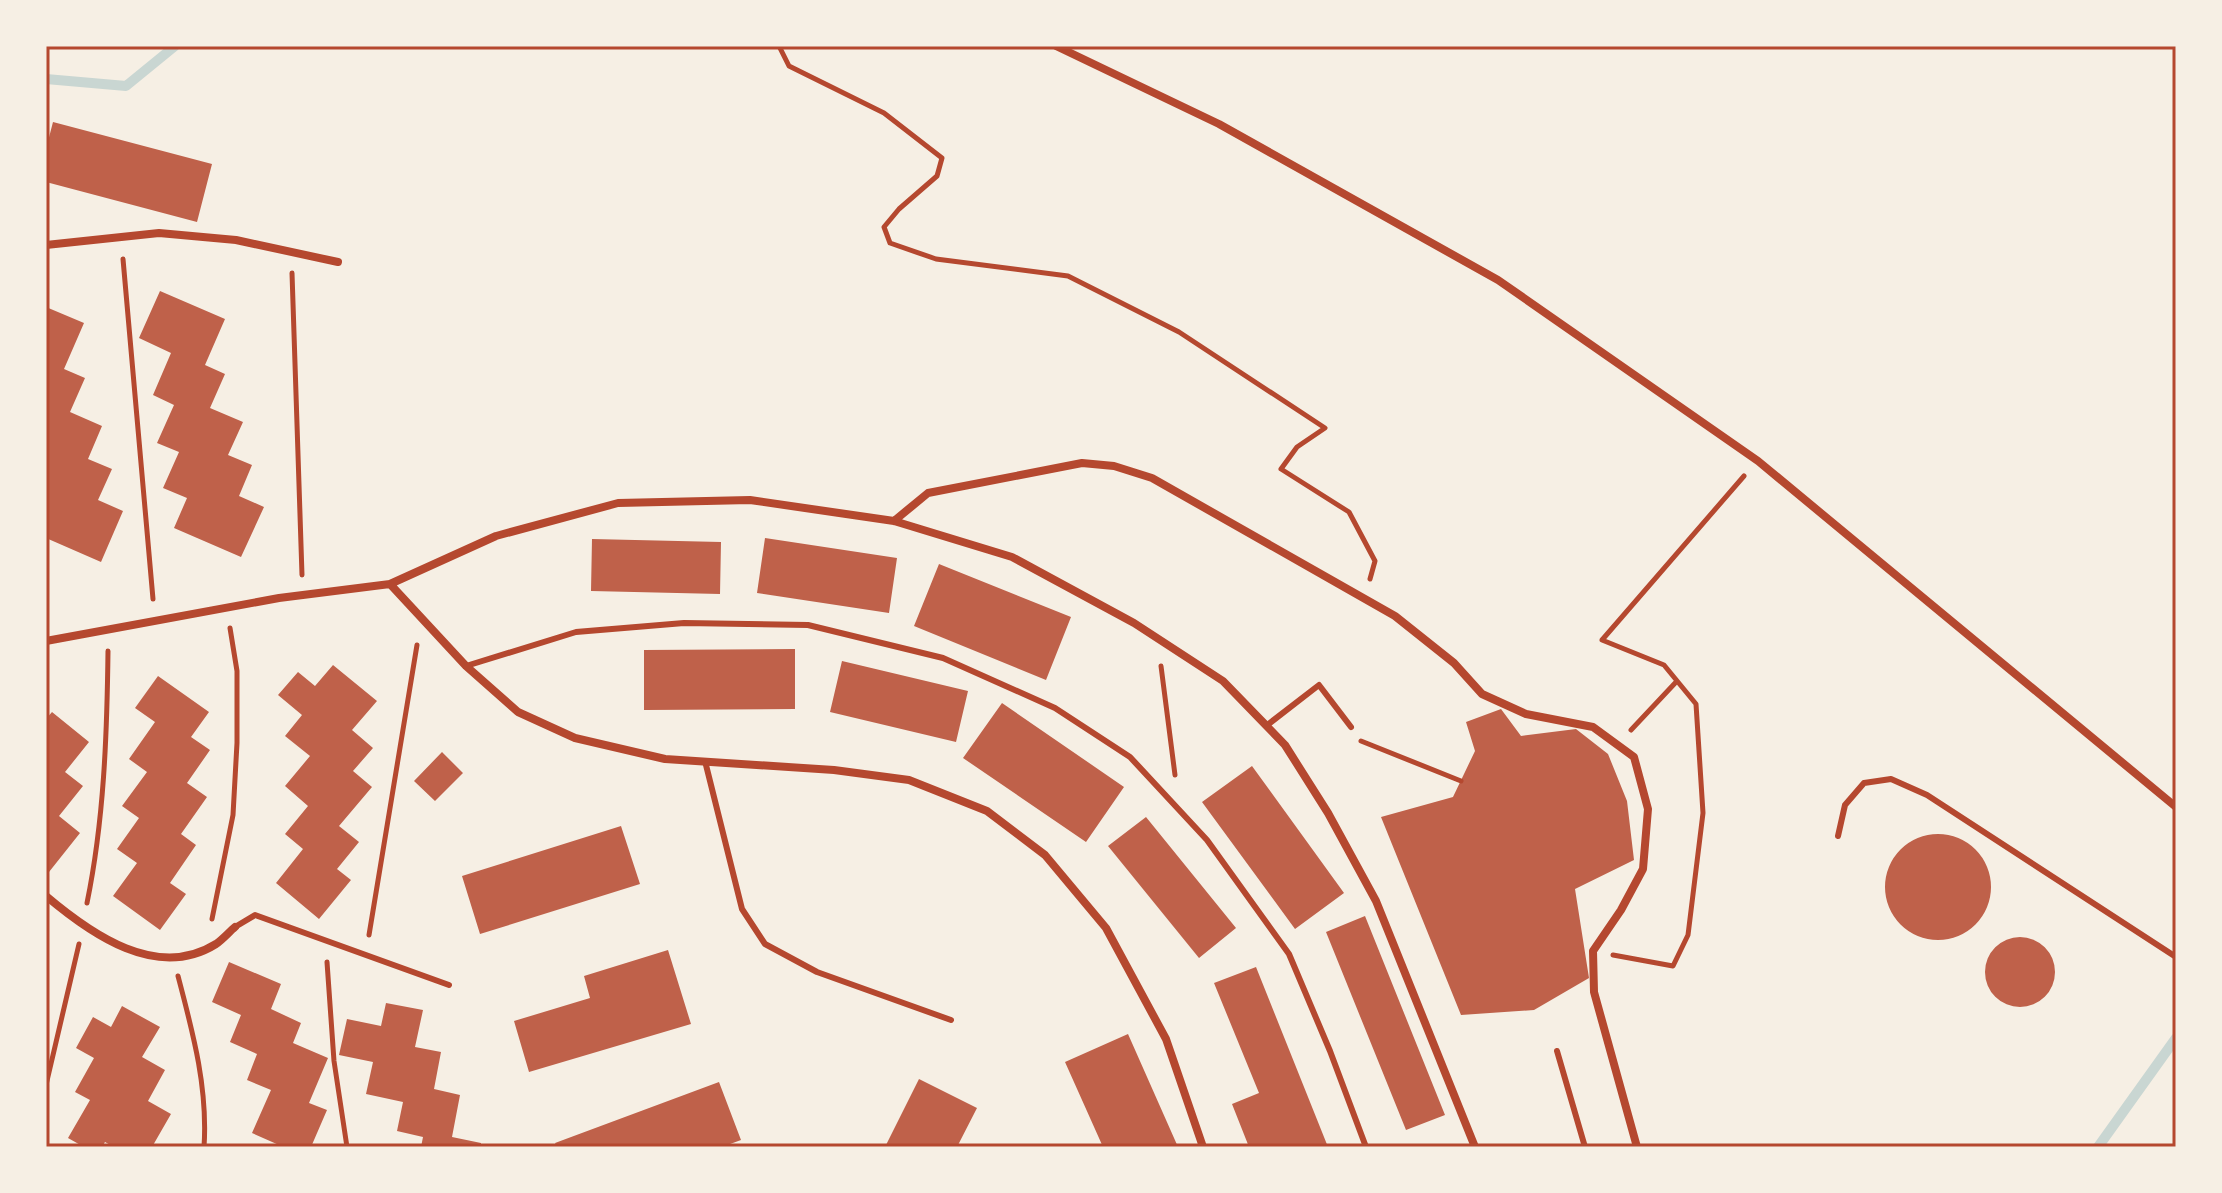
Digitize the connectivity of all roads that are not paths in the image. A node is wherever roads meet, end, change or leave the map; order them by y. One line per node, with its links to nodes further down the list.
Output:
1 (1056, 46): 11 (street)
2 (46, 245): 3 (street)
3 (338, 262)
4 (894, 521): 5 (street); 8 (street); 23 (street)
5 (390, 584): 6 (street); 7 (street)
6 (46, 641)
7 (466, 666): 10 (street); 20 (lane)
8 (1266, 726): 9 (lane); 21 (street)
9 (1351, 727)
10 (705, 761): 17 (lane); 19 (street)
11 (2176, 807)
12 (1838, 836): 15 (lane)
13 (46, 896): 14 (street)
14 (235, 927): 16 (lane)
15 (2176, 957)
16 (449, 985)
17 (951, 1020)
18 (1557, 1051): 22 (lane)
19 (1203, 1147)
20 (1366, 1147)
21 (1475, 1147)
22 (1585, 1147)
23 (1637, 1147)

